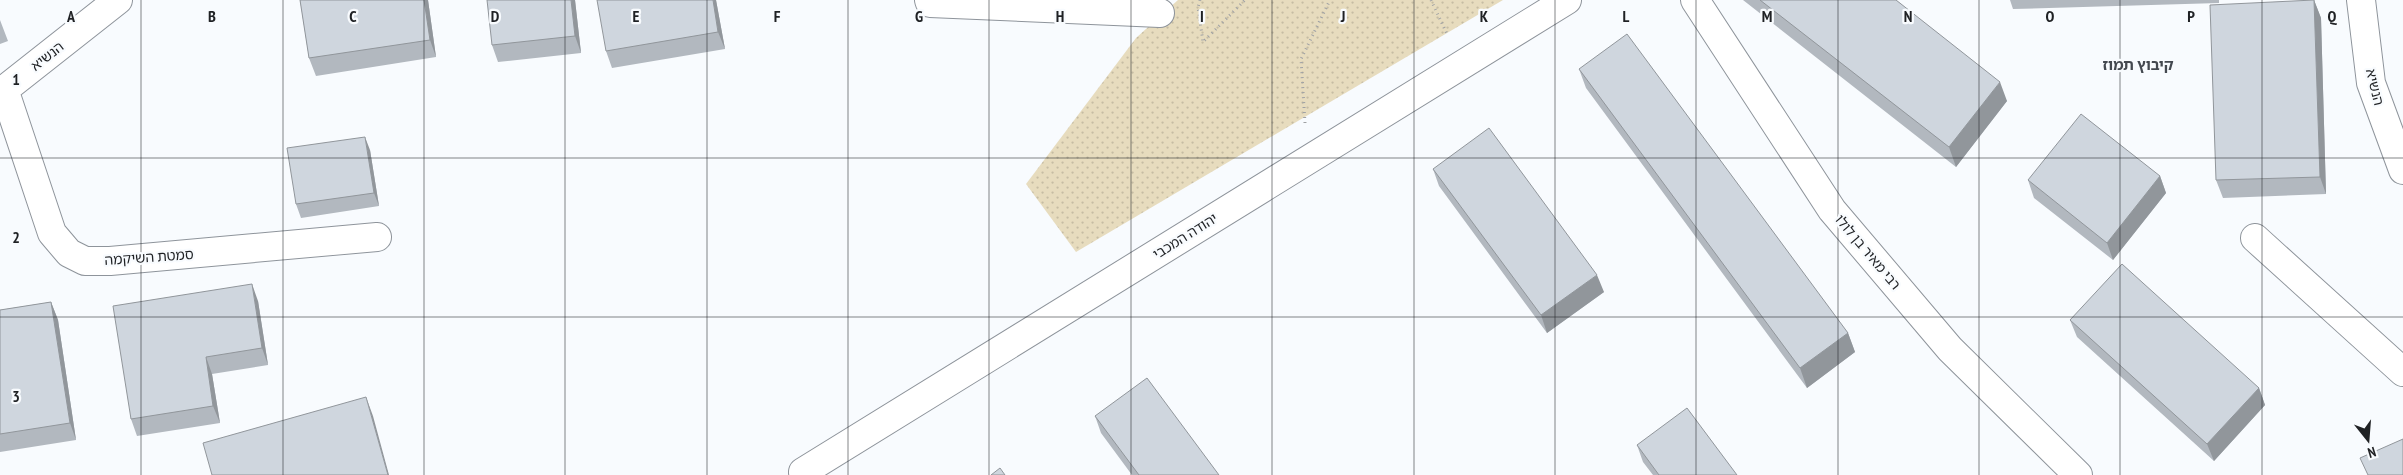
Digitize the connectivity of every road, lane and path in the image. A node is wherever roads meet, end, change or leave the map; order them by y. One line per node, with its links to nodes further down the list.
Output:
1 (118, 0): 10 (street, הנשיא)
2 (929, 0): 9 (street)
3 (1200, 0): 4 (path)
4 (1245, 0)
5 (1330, 0): 11 (path)
6 (1567, 0): 11 (street, יהודה המכבי)
7 (1695, 0): 17 (street, רבי מאיר בן לולו)
8 (2361, 0): 12 (street, הנשיא)
9 (1160, 12)
10 (2, 91): 13 (street, סמטת השיקמה)
11 (1307, 161): 16 (street, יהודה המכבי)
12 (2403, 170)
13 (377, 237)
14 (2255, 238): 15 (street)
15 (2403, 372)
16 (803, 472)
17 (2078, 475)

